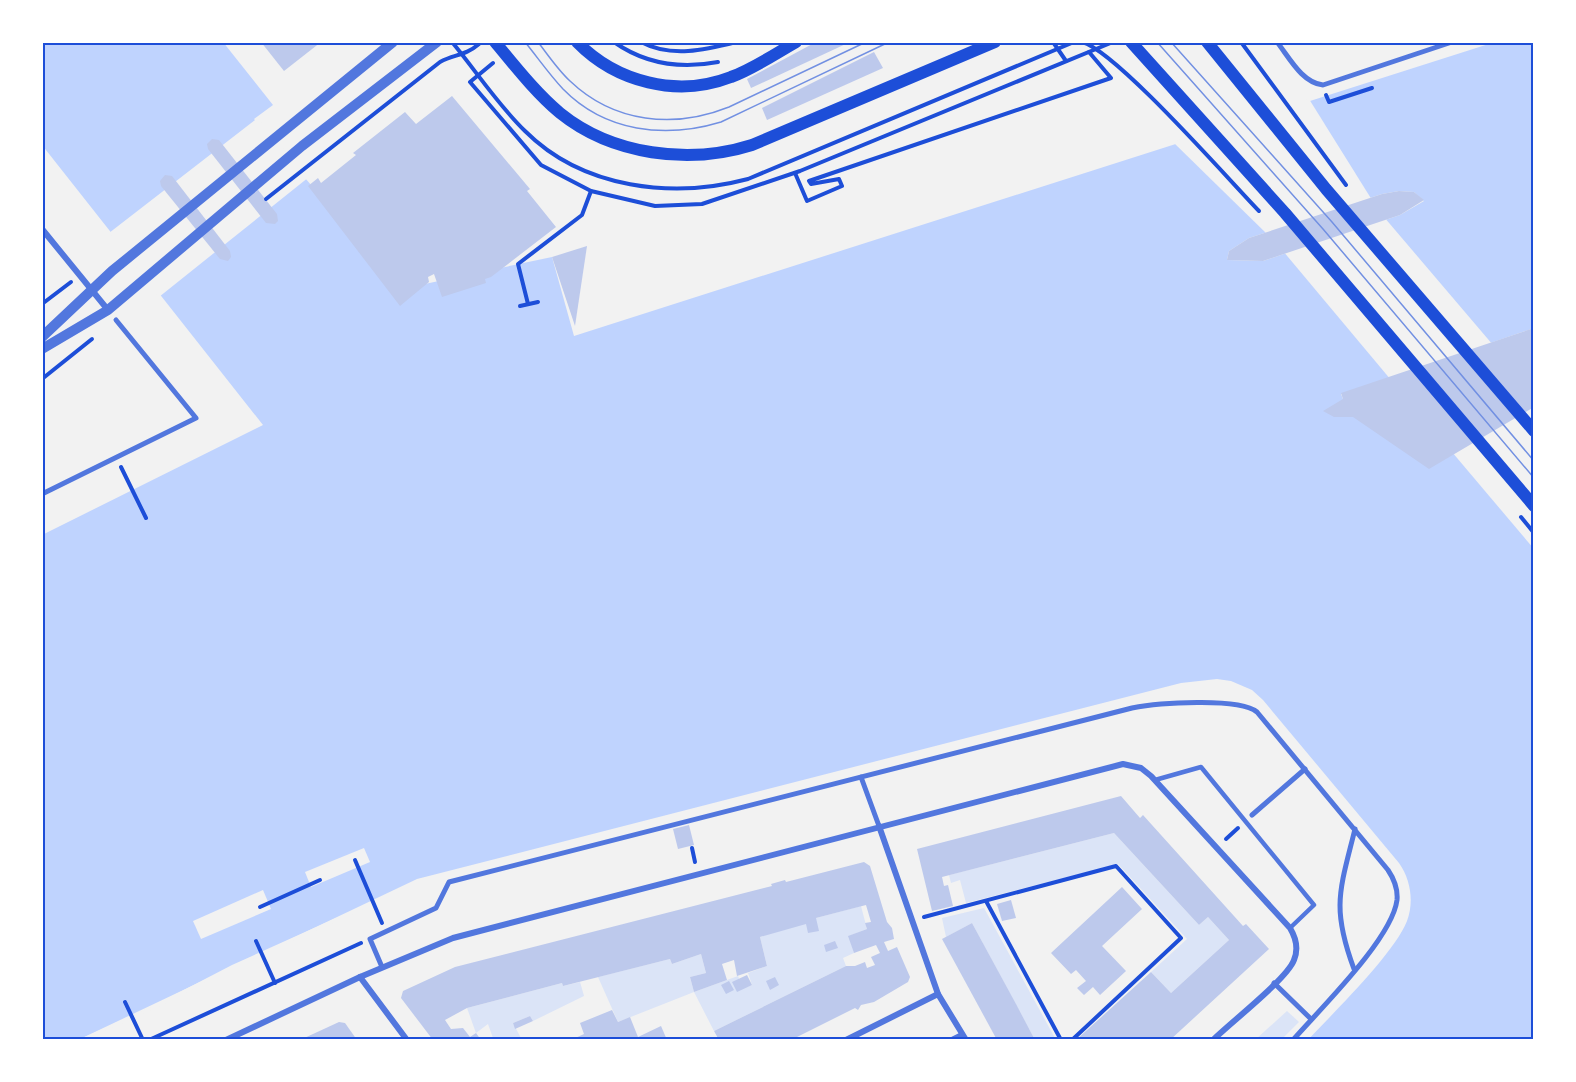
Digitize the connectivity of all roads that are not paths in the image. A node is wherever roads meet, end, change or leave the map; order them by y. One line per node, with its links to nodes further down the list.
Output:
1 (393, 42): 12 (street)
2 (437, 42): 13 (street)
3 (495, 42): 6 (main road)
4 (577, 42): 5 (main road)
5 (796, 42)
6 (995, 42)
7 (1131, 42): 19 (main road)
8 (1207, 42): 17 (main road)
9 (1277, 42): 10 (street)
10 (1452, 42)
11 (42, 229): 12 (street)
12 (91, 290): 13 (street); 15 (street)
13 (108, 310): 16 (street)
14 (116, 320): 18 (street)
15 (42, 337)
16 (42, 349)
17 (1534, 431)
18 (42, 494)
19 (1534, 506)
20 (1305, 769): 21 (street); 23 (street); 25 (street)
21 (861, 777): 24 (street); 27 (street)
22 (1155, 780): 24 (street); 26 (street); 26 (lane)
23 (1252, 815)
24 (879, 826): 27 (street); 31 (street)
25 (1355, 829): 28 (street); 28 (street)
26 (1290, 928): 30 (street)
27 (382, 967): 29 (street)
28 (1354, 969): 32 (street)
29 (360, 977): 34 (street); 35 (street)
30 (1274, 983): 32 (street); 38 (street)
31 (938, 994): 33 (street); 36 (street)
32 (1311, 1019): 39 (street)
33 (964, 1038): 37 (street)
34 (226, 1040)
35 (407, 1040)
36 (846, 1040)
37 (952, 1040)
38 (1213, 1040)
39 (1293, 1040)

